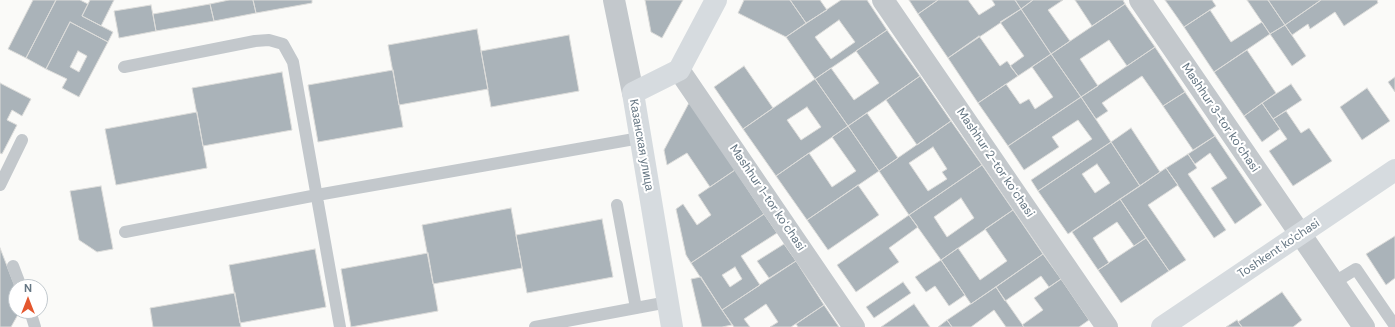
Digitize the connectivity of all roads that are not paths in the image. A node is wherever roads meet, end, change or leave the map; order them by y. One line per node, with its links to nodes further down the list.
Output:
1 (614, 0): 7 (street)
2 (716, 0): 6 (street)
3 (883, 0): 26 (street, Mashhur 2-tor koʻchasi)
4 (1140, 0): 15 (street, Mashhur 3-tor koʻchasi)
5 (124, 67): 12 (lane)
6 (679, 70): 7 (street, Казанская улица); 25 (street, Mashhur 1-tor koʻchasi)
7 (633, 93): 8 (street, Казанская улица)
8 (640, 138): 12 (lane); 19 (street, Казанская улица)
9 (22, 140): 11 (lane)
10 (1395, 170): 15 (street, Toshkent ko'chasi)
11 (0, 185)
12 (316, 195): 14 (lane); 22 (lane)
13 (617, 205): 20 (lane)
14 (125, 232)
15 (1300, 236): 18 (street, Mashhur 3-tor koʻchasi); 27 (street, Toshkent ko'chasi)
16 (13, 266): 17 (lane)
17 (18, 279)
18 (1333, 283): 21 (lane); 28 (street, Mashhur 3-tor koʻchasi)
19 (668, 302): 20 (lane); 24 (street, Казанская улица)
20 (636, 308): 23 (lane)
21 (1395, 326)
22 (340, 327)
23 (536, 327)
24 (672, 327)
25 (854, 327)
26 (1107, 327)
27 (1162, 327)
28 (1364, 327)

